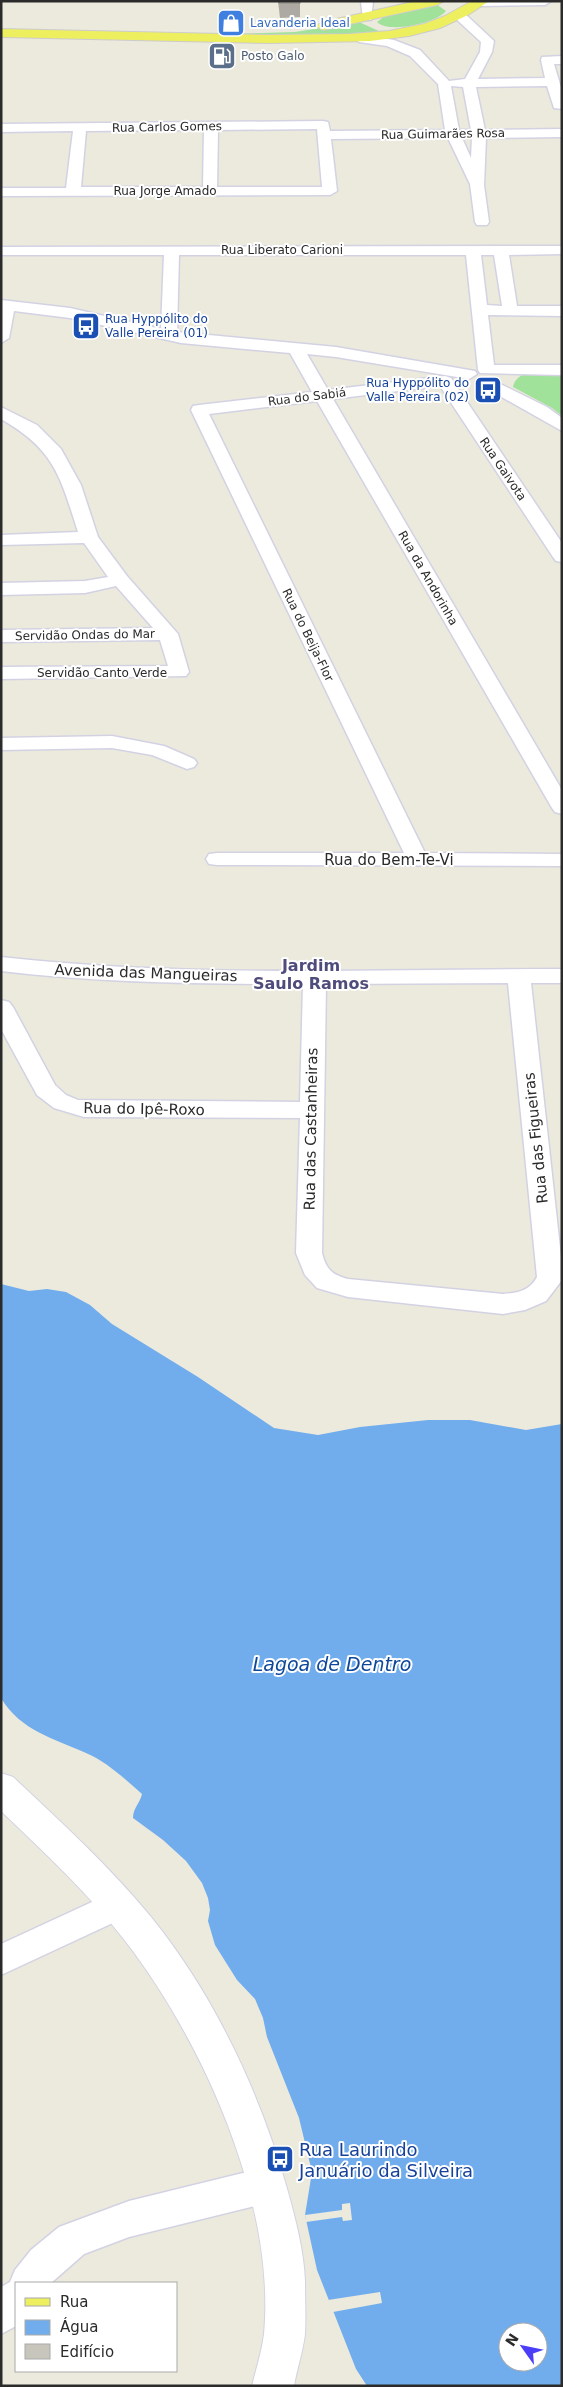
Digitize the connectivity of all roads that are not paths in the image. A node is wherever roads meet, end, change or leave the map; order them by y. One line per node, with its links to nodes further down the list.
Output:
1 (367, 1): 6 (street)
2 (436, 1): 5 (main road); 6 (main road)
3 (544, 1): 4 (street)
4 (482, 2): 5 (main road)
5 (459, 15): 9 (main road); 16 (street)
6 (366, 17): 8 (main road); 9 (main road)
7 (1, 29): 8 (main road)
8 (171, 30): 11 (main road)
9 (406, 32): 12 (main road)
10 (1, 33): 11 (main road)
11 (156, 38): 12 (main road)
12 (359, 38): 15 (street)
13 (562, 60): 14 (street)
14 (553, 82): 16 (street); 17 (street)
15 (444, 83): 16 (street); 22 (street)
16 (469, 83): 23 (street)
17 (560, 105)
18 (211, 126): 20 (street, Rua Carlos Gomes); 24 (street, Rua Carlos Gomes); 26 (street)
19 (1, 128): 20 (street, Rua Carlos Gomes)
20 (80, 128): 28 (street)
21 (562, 133): 23 (street, Rua Guimarães Rosa)
22 (453, 134): 23 (street, Rua Guimarães Rosa); 24 (street, Rua Guimarães Rosa); 25 (street)
23 (479, 134): 25 (street)
24 (324, 135): 26 (street, Rua Jorge Amado)
25 (477, 185): 29 (street)
26 (210, 191): 28 (street, Rua Jorge Amado)
27 (1, 192): 28 (street, Rua Jorge Amado)
28 (73, 192)
29 (482, 222)
30 (473, 250): 31 (street, Rua Liberato Carioni); 34 (street, Rua Liberato Carioni); 36 (street)
31 (502, 250): 32 (street, Rua Liberato Carioni); 35 (street)
32 (562, 250)
33 (1, 251): 34 (street, Rua Liberato Carioni)
34 (172, 251): 41 (street)
35 (506, 279): 36 (street); 39 (street)
36 (476, 280): 38 (street)
37 (5, 305): 41 (street); 42 (street)
38 (480, 310): 39 (street); 45 (street)
39 (510, 310): 40 (street)
40 (562, 311)
41 (169, 336): 43 (street)
42 (1, 338)
43 (295, 348): 45 (street); 47 (street, Rua da Andorinha)
44 (562, 370): 45 (street)
45 (488, 377): 50 (street)
46 (445, 381): 47 (street, Rua do Sabiá); 53 (street, Rua Gaivota)
47 (322, 396): 48 (street, Rua do Sabiá); 61 (street, Rua da Andorinha)
48 (198, 410): 63 (street, Rua do Beija-Flor)
49 (1, 412): 51 (street, Servidão Canto Verde)
50 (562, 426)
51 (89, 537): 52 (street); 54 (street, Servidão Canto Verde)
52 (1, 540)
53 (562, 557)
54 (120, 580): 55 (street); 56 (street, Servidão Canto Verde)
55 (1, 589)
56 (168, 634): 57 (street, Servidão Ondas do Mar); 58 (street, Servidão Canto Verde)
57 (1, 636)
58 (1, 673)
59 (1, 744): 60 (street)
60 (187, 763)
61 (562, 808)
62 (217, 859): 63 (street, Rua do Bem-Te-Vi)
63 (418, 860): 64 (street, Rua do Bem-Te-Vi)
64 (562, 860)
65 (1, 964): 68 (street, Avenida das Mangueiras)
66 (519, 976): 67 (street, Avenida das Mangueiras); 68 (street, Avenida das Mangueiras); 71 (street, Rua das Figueiras)
67 (562, 976)
68 (315, 977): 70 (street, Rua das Castanheiras)
69 (1, 1007): 70 (street, Rua do Ipê-Roxo)
70 (312, 1110): 71 (street, Rua das Castanheiras)
71 (318, 1278)
72 (1, 1788): 73 (main road)
73 (118, 1905): 74 (street); 75 (main road)
74 (1, 1960)
75 (267, 2185): 76 (street); 79 (main road)
76 (29, 2282)
77 (15, 2299): 78 (street)
78 (1, 2316)
79 (273, 2386)

